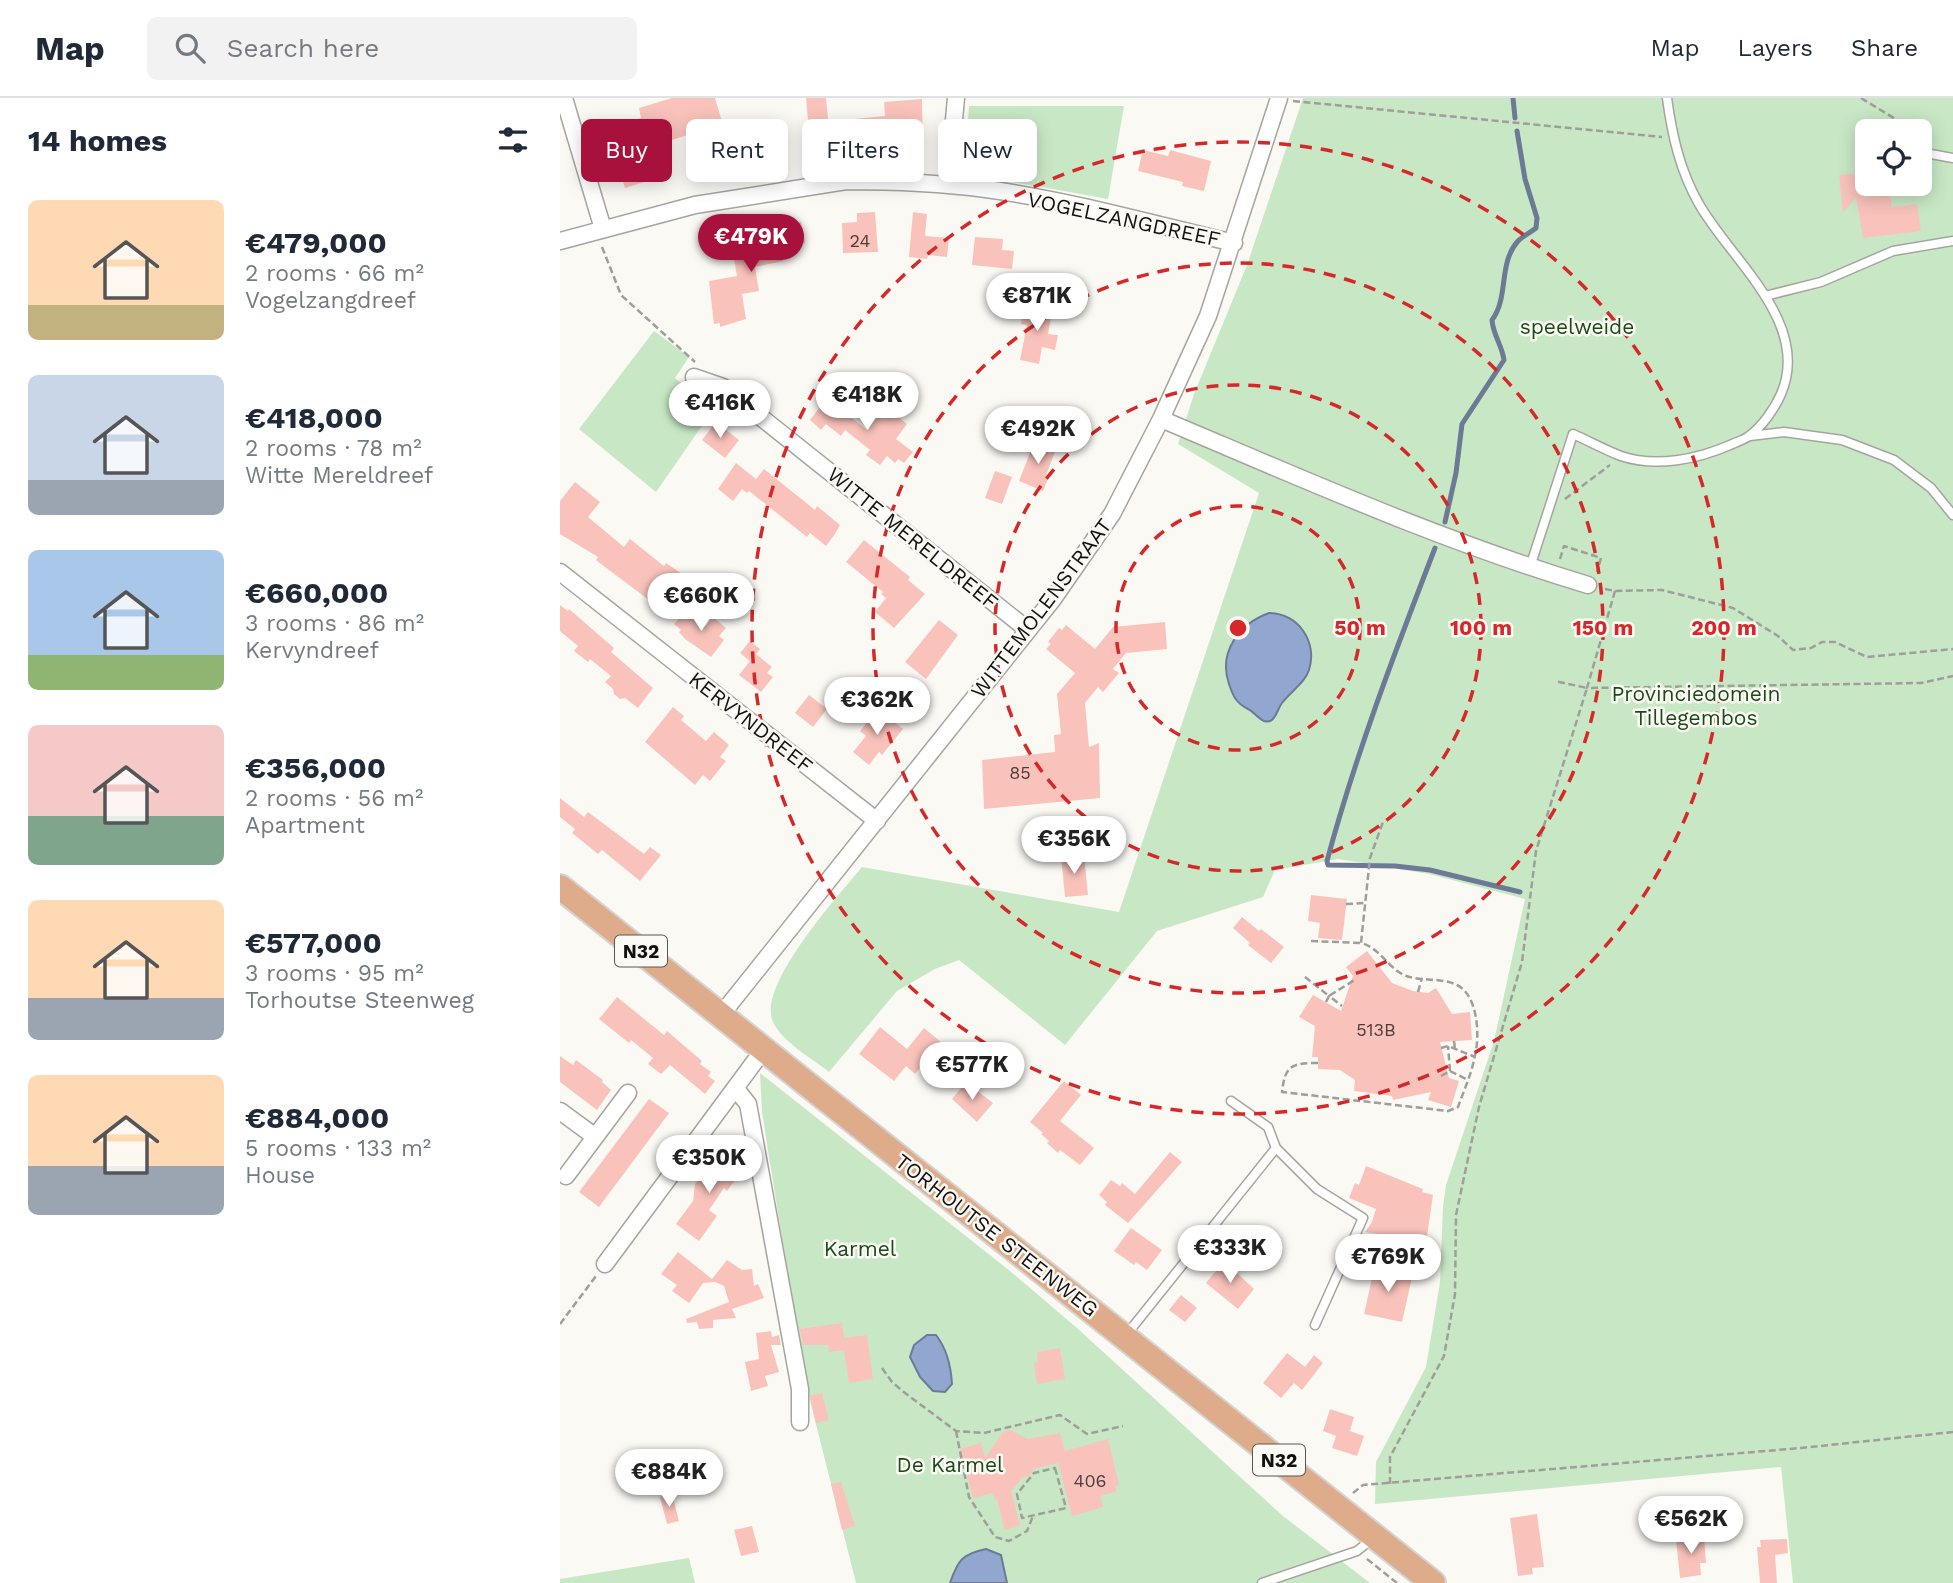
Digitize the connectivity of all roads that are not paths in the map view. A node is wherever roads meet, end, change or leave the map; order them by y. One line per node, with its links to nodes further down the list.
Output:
1 (564, 98): 8 (street)
2 (956, 98): 7 (street)
3 (1279, 98): 11 (street, WITTEMOLENSTRAAT)
4 (1667, 98): 12 (lane)
5 (1932, 154): 6 (lane)
6 (1953, 158)
7 (948, 185): 8 (street, VOGELZANGDREEF); 11 (street, VOGELZANGDREEF)
8 (599, 230): 9 (street, VOGELZANGDREEF)
9 (560, 241)
10 (1953, 241): 12 (lane)
11 (1234, 243): 14 (street, WITTEMOLENSTRAAT)
12 (1765, 296): 15 (lane)
13 (694, 377): 20 (street, WITTE MERELDREEF)
14 (1161, 419): 17 (street); 20 (street, WITTEMOLENSTRAAT)
15 (1750, 436): 16 (lane); 17 (lane)
16 (1953, 515)
17 (1530, 567): 19 (street)
18 (560, 572): 21 (street, KERVYNDREEF)
19 (1591, 581)
20 (1028, 630): 21 (street, WITTEMOLENSTRAAT)
21 (877, 821): 23 (street, WITTEMOLENSTRAAT)
22 (560, 887): 23 (main road, TORHOUTSE STEENWEG / N32)
23 (721, 1014): 24 (main road, TORHOUTSE STEENWEG / N32)
24 (764, 1049): 25 (street); 34 (main road, TORHOUTSE STEENWEG / N32)
25 (736, 1089): 32 (street); 35 (street)
26 (628, 1093): 29 (street)
27 (1231, 1101): 30 (lane)
28 (560, 1111): 29 (street)
29 (594, 1136): 31 (street)
30 (1276, 1148): 33 (lane); 34 (lane)
31 (566, 1176)
32 (605, 1264)
33 (1315, 1325)
34 (1125, 1336): 36 (main road, TORHOUTSE STEENWEG / N32)
35 (800, 1422)
36 (1374, 1536): 37 (lane); 38 (main road, TORHOUTSE STEENWEG / N32)
37 (1262, 1583)
38 (1433, 1583)

